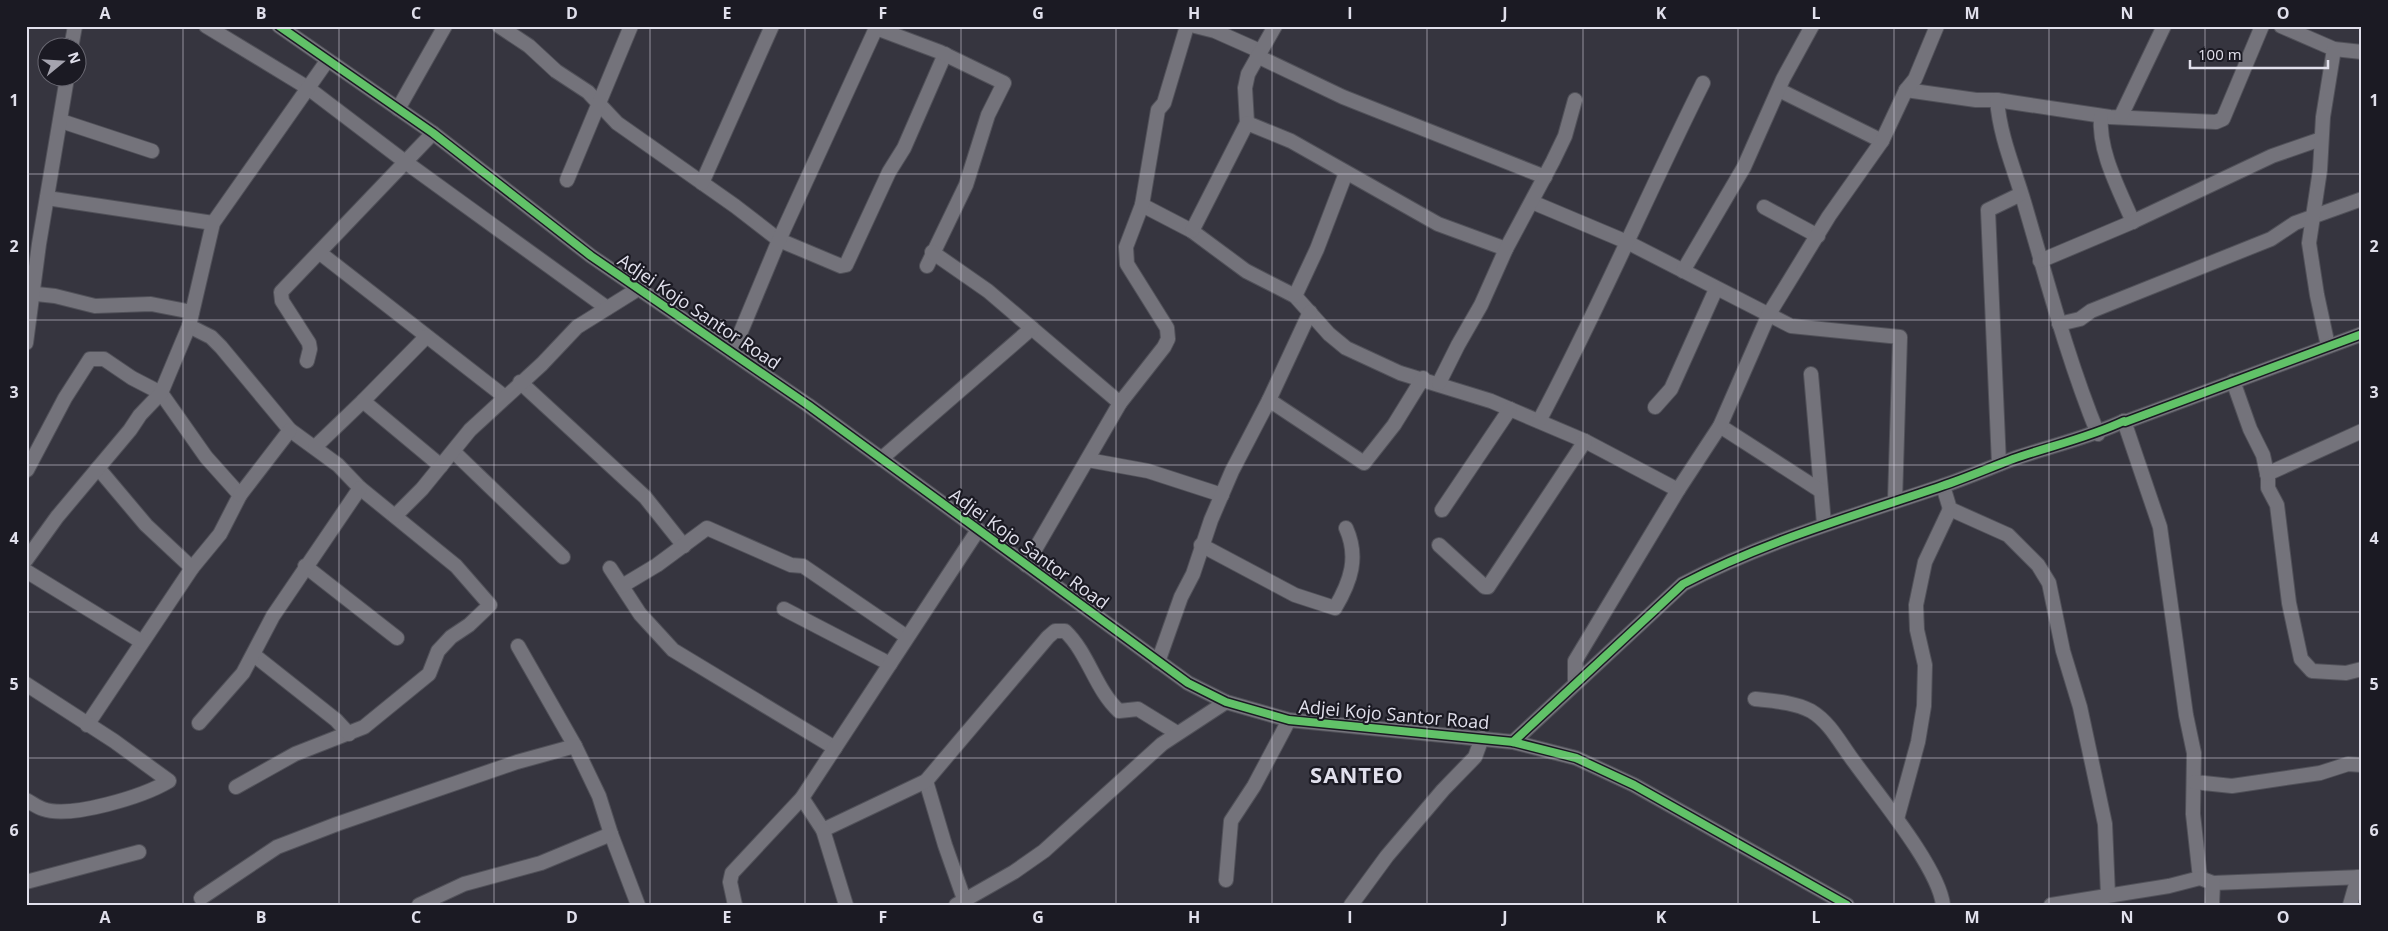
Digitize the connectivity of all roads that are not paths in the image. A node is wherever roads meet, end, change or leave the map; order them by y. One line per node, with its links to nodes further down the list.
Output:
1 (206, 26): 24 (street)
2 (279, 26): 21 (street, Adjei Kojo Santor Road)
3 (445, 26): 30 (street)
4 (499, 26): 16 (street)
5 (631, 26): 29 (street)
6 (772, 26): 43 (street)
7 (1188, 26): 48 (street)
8 (1194, 26): 19 (street)
9 (1275, 26): 19 (street)
10 (1812, 26): 25 (street)
11 (1937, 26): 26 (street)
12 (2262, 26): 32 (street)
13 (2280, 26): 17 (street)
14 (877, 27): 20 (street); 55 (street)
15 (2161, 27): 32 (street)
16 (517, 31): 29 (street)
17 (2334, 49): 18 (street); 36 (street)
18 (2362, 52)
19 (1258, 53): 34 (street); 41 (street)
20 (945, 54): 55 (street); 58 (street)
21 (327, 61): 24 (street); 30 (street, Adjei Kojo Santor Road)
22 (1703, 83): 56 (street)
23 (66, 88): 33 (street)
24 (308, 88): 39 (street); 52 (street)
25 (1779, 90): 37 (street); 62 (street)
26 (1906, 90): 28 (street); 37 (street)
27 (1575, 100): 41 (street)
28 (1997, 100): 31 (street); 44 (street)
29 (600, 104): 42 (street); 43 (street)
30 (398, 109): 35 (street, Adjei Kojo Santor Road)
31 (2101, 116): 32 (street); 51 (street)
32 (2122, 116)
33 (61, 121): 38 (street); 45 (street)
34 (1247, 123): 40 (street); 53 (street)
35 (433, 133): 39 (street); 63 (street, Adjei Kojo Santor Road)
36 (2322, 139): 50 (street); 51 (street)
37 (1882, 141): 54 (street)
38 (152, 151)
39 (404, 161): 59 (street); 67 (street)
40 (1346, 174): 57 (street); 66 (street)
41 (1545, 177): 47 (street)
42 (568, 180)
43 (702, 183): 55 (street)
44 (2021, 194): 60 (street); 103 (street)
45 (47, 198): 52 (street); 65 (street)
46 (2362, 199): 50 (street)
47 (1532, 202): 56 (street); 57 (street)
48 (1142, 205): 53 (street); 89 (street)
49 (1764, 207): 54 (street)
50 (2312, 216): 71 (street); 77 (street)
51 (2133, 222): 60 (street)
52 (213, 223): 68 (street)
53 (1192, 231): 66 (street)
54 (1818, 236): 70 (street)
55 (779, 240): 78 (street)
56 (1626, 242): 62 (street); 92 (street)
57 (1506, 249): 84 (street)
58 (932, 252): 61 (street); 73 (street)
59 (320, 253): 75 (street); 79 (street)
60 (2040, 261): 71 (street)
61 (927, 266)
62 (1683, 271): 64 (street)
63 (638, 289): 67 (street); 78 (street, Adjei Kojo Santor Road)
64 (1716, 289): 70 (street); 90 (street)
65 (30, 293): 68 (street); 76 (street)
66 (1295, 296): 69 (street)
67 (607, 308): 83 (street)
68 (192, 312): 72 (street)
69 (1310, 312): 81 (street); 87 (street)
70 (1769, 314): 94 (street); 114 (street)
71 (2059, 324): 97 (street)
72 (189, 326): 85 (street); 95 (street)
73 (1032, 328): 89 (street); 101 (street)
74 (2362, 334): 77 (street)
75 (426, 337): 86 (street); 88 (street)
76 (26, 343)
77 (2328, 346): 82 (street)
78 (732, 353): 101 (street, Adjei Kojo Santor Road)
79 (307, 362)
80 (1810, 374): 111 (street)
81 (1423, 378): 84 (street); 87 (street)
82 (2233, 381): 93 (street); 107 (street)
83 (520, 382): 86 (street); 122 (street)
84 (1439, 383): 91 (street)
85 (160, 393): 105 (street); 106 (street); 112 (street)
86 (505, 397): 100 (street)
87 (1269, 400): 113 (street)
88 (364, 401): 99 (street); 104 (street)
89 (1120, 403): 102 (street)
90 (1655, 407)
91 (1510, 409): 92 (street); 116 (street)
92 (1538, 421): 98 (street)
93 (2124, 421): 97 (street); 156 (street)
94 (1720, 426): 110 (street); 111 (street)
95 (290, 430): 99 (street); 112 (street)
96 (2362, 430): 107 (street)
97 (2098, 434): 103 (street)
98 (1585, 441): 110 (street); 121 (street)
99 (315, 447): 109 (street)
100 (454, 452): 104 (street); 124 (street)
101 (881, 459): 120 (street, Adjei Kojo Santor Road)
102 (1088, 460): 113 (street); 126 (street)
103 (1999, 464): 108 (street)
104 (441, 466): 117 (street)
105 (98, 468): 125 (street); 128 (street)
106 (27, 470)
107 (2267, 474): 140 (street)
108 (1943, 486): 114 (street); 115 (street)
109 (360, 488): 117 (street); 127 (street)
110 (1678, 490): 141 (street)
111 (1821, 491): 118 (street)
112 (240, 494): 128 (street)
113 (1222, 495): 123 (street)
114 (1895, 501): 118 (street)
115 (1950, 509): 160 (street); 168 (street)
116 (1442, 510)
117 (395, 516): 149 (street)
118 (1824, 524): 141 (street)
119 (1346, 528): 123 (street)
120 (978, 530): 126 (street, Adjei Kojo Santor Road); 133 (street)
121 (1439, 545)
122 (684, 546): 131 (street); 133 (street)
123 (1201, 546): 138 (street)
124 (562, 556)
125 (26, 560)
126 (1026, 565): 138 (street, Adjei Kojo Santor Road)
127 (305, 566): 134 (street); 137 (street)
128 (192, 568): 135 (street)
129 (610, 568): 131 (street)
130 (26, 571): 135 (street)
131 (622, 586): 153 (street)
132 (784, 609): 139 (street)
133 (907, 637): 139 (street)
134 (397, 638)
135 (142, 642): 147 (street)
136 (518, 646): 152 (street)
137 (254, 655): 146 (street); 149 (street)
138 (1158, 662): 144 (street, Adjei Kojo Santor Road)
139 (890, 664): 153 (street)
140 (2362, 669)
141 (1575, 682): 151 (street)
142 (26, 684): 147 (street)
143 (1755, 699): 160 (street)
144 (1226, 702): 145 (street, Adjei Kojo Santor Road); 148 (street)
145 (1289, 720): 150 (street, Adjei Kojo Santor Road); 165 (street)
146 (199, 723)
147 (87, 725): 159 (street)
148 (1177, 733): 155 (street); 170 (street)
149 (349, 734): 157 (street)
150 (1482, 738): 151 (street, Adjei Kojo Santor Road); 175 (street)
151 (1513, 742): 176 (street, Adjei Kojo Santor Road)
152 (575, 746): 162 (street); 169 (street)
153 (835, 748): 158 (street)
154 (2362, 765): 156 (street)
155 (926, 781): 161 (street); 170 (street)
156 (2194, 782): 166 (street)
157 (236, 787)
158 (802, 798): 161 (street); 171 (street)
159 (26, 800)
160 (1897, 819): 177 (street)
161 (823, 830): 174 (street)
162 (611, 834): 172 (street); 173 (street)
163 (139, 852): 167 (street)
164 (2360, 877): 166 (street); 180 (street)
165 (1226, 880)
166 (2207, 881): 168 (street); 179 (street)
167 (26, 882)
168 (2108, 894): 178 (street)
169 (201, 898)
170 (960, 902)
171 (731, 903)
172 (419, 905)
173 (638, 905)
174 (846, 905)
175 (1351, 905)
176 (1847, 905)
177 (1943, 905)
178 (2052, 905)
179 (2212, 905)
180 (2350, 905)

